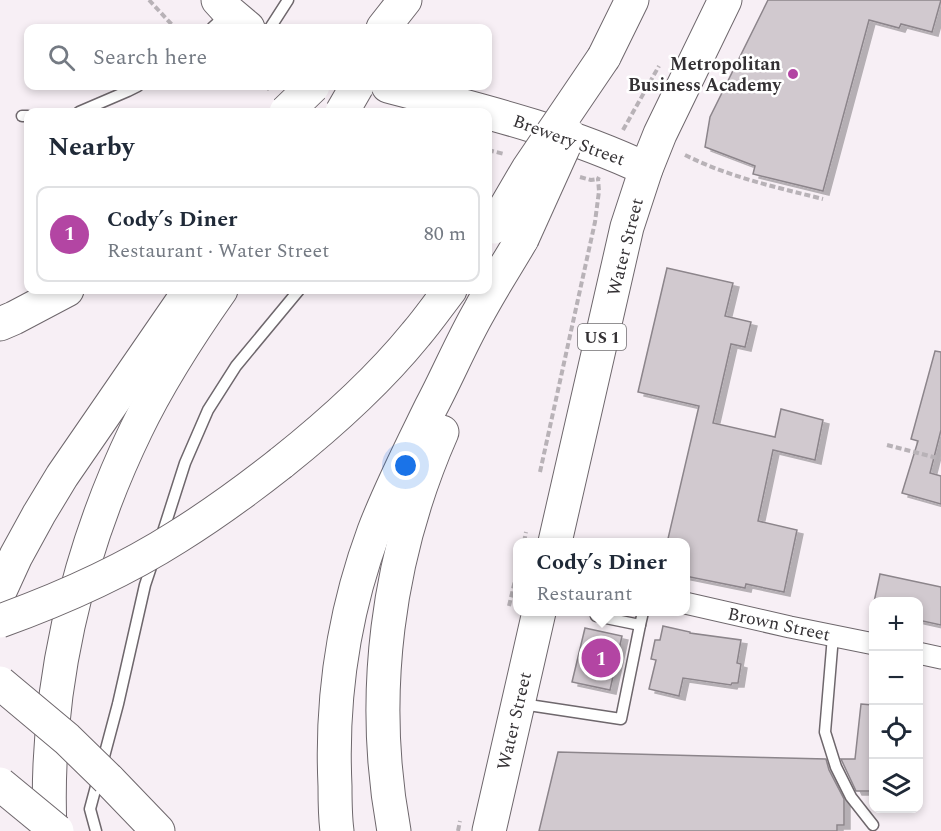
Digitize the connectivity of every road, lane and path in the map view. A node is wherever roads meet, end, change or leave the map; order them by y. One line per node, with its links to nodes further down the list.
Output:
1 (149, 0): 5 (path)
2 (288, 0): 6 (lane)
3 (632, 0): 22 (main road, bridge)
4 (726, 0): 19 (main road, Water Street / US 1)
5 (171, 24)
6 (273, 24)
7 (130, 90): 12 (lane)
8 (309, 90): 13 (main road, bridge)
9 (331, 90): 14 (main road)
10 (355, 90): 15 (main road, bridge)
11 (406, 94): 16 (main road, Brewery Street)
12 (88, 108)
13 (290, 108)
14 (316, 108)
15 (344, 108)
16 (471, 108)
17 (492, 114): 19 (main road, Brewery Street)
18 (685, 155): 21 (path)
19 (646, 169): 34 (main road, Water Street / US 1)
20 (598, 180): 33 (path)
21 (823, 199)
22 (501, 234): 23 (main road); 55 (main road)
23 (492, 266)
24 (60, 294): 30 (main road)
25 (187, 294): 35 (main road)
26 (218, 294): 50 (main road)
27 (296, 294): 52 (lane)
28 (447, 294): 40 (main road, bridge)
29 (484, 294): 54 (main road)
30 (0, 324)
31 (887, 445): 32 (path)
32 (941, 459)
33 (538, 477)
34 (556, 538)
35 (0, 591)
36 (690, 604): 42 (street, Brown Street)
37 (538, 616): 47 (main road, Water Street)
38 (596, 616): 41 (lane)
39 (643, 616): 41 (lane)
40 (0, 621)
41 (640, 625): 47 (lane)
42 (833, 636): 43 (street, Brown Street); 49 (lane)
43 (869, 643)
44 (923, 654): 45 (street)
45 (941, 658)
46 (0, 684): 53 (main road, bridge)
47 (518, 703): 56 (main road, Water Street)
48 (0, 784): 51 (main road, bridge)
49 (873, 825)
50 (50, 831)
51 (57, 831)
52 (96, 831)
53 (158, 831)
54 (337, 831)
55 (394, 831)
56 (489, 831)

